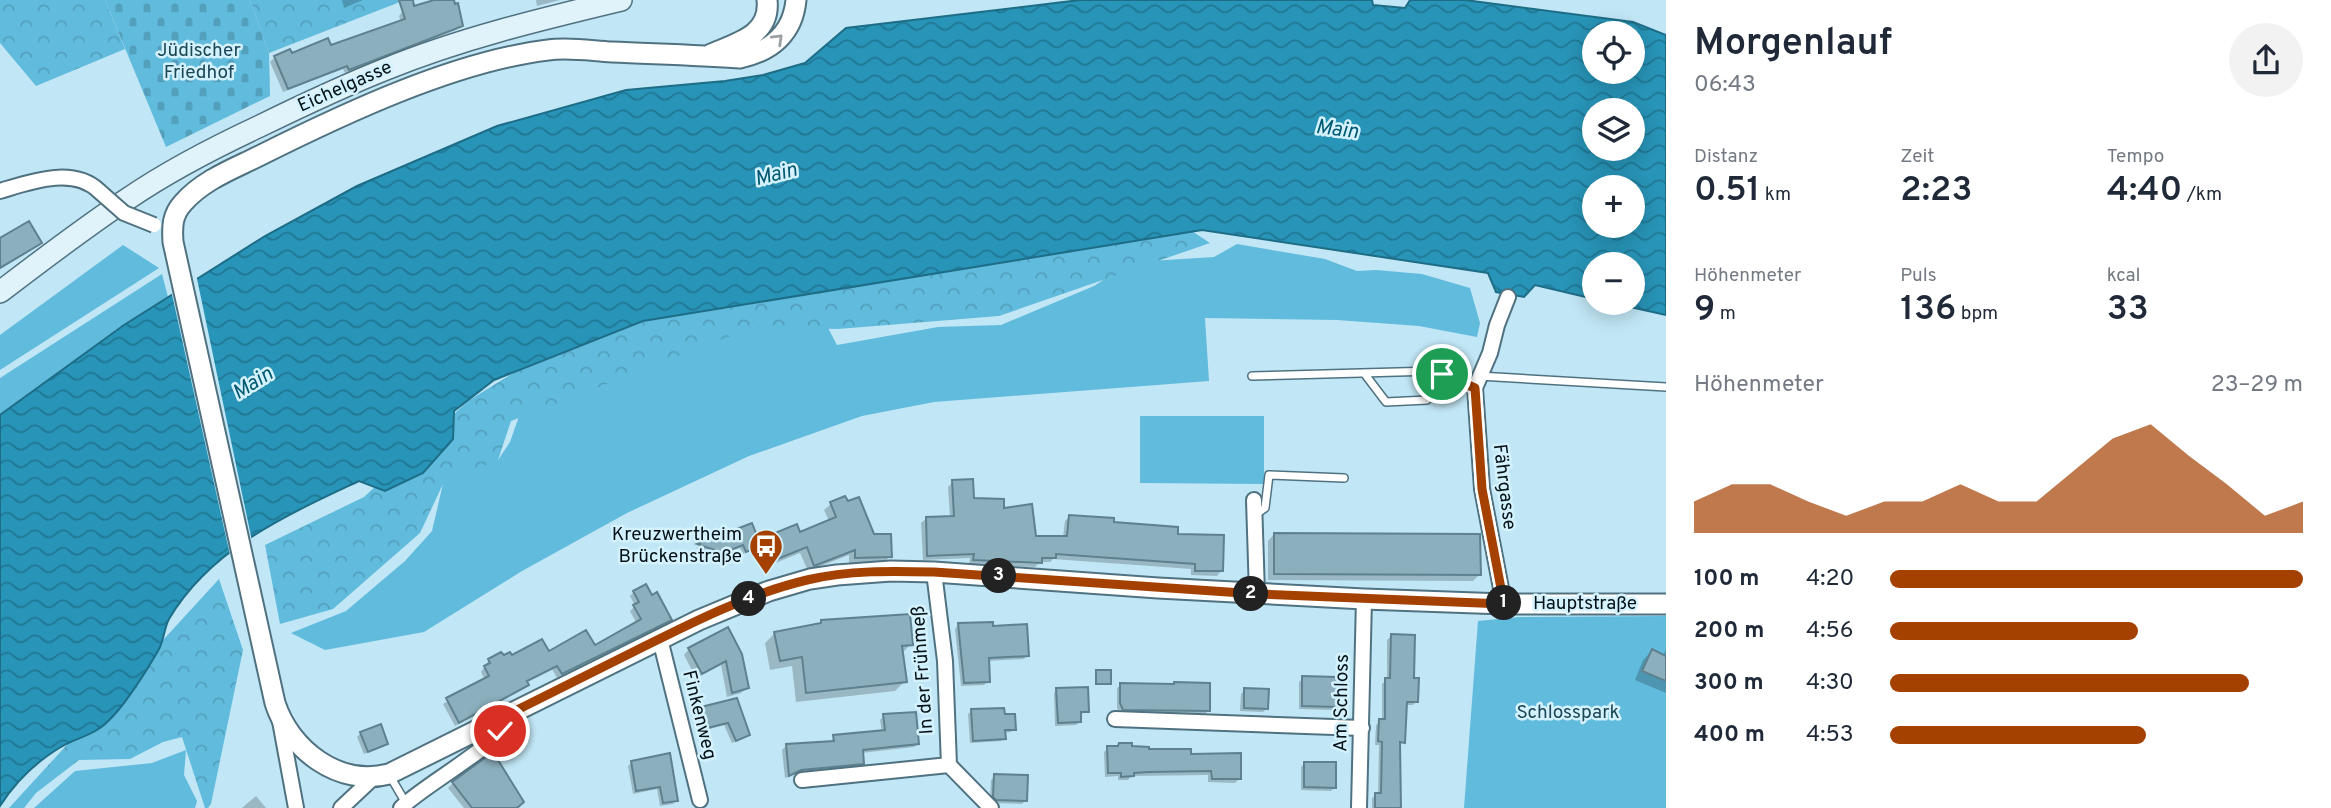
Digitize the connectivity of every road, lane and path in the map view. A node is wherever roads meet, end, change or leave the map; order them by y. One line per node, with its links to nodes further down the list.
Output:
1 (621, 0): 7 (main road, Eichelgasse)
2 (767, 0): 4 (street)
3 (796, 0): 4 (street, one-way to 3)
4 (706, 55): 6 (street)
5 (0, 191): 6 (street, bridge)
6 (166, 231): 23 (street)
7 (0, 292)
8 (1508, 297): 12 (street, Fährgasse)
9 (1364, 373): 10 (lane); 10 (lane); 11 (lane)
10 (1442, 374): 12 (lane)
11 (1252, 376)
12 (1477, 382): 13 (lane); 20 (street, Fährgasse)
13 (1666, 387)
14 (1343, 478): 16 (lane)
15 (1255, 500): 16 (street)
16 (1255, 516): 18 (street)
17 (934, 572): 18 (street, Hauptstraße); 22 (street, Hauptstraße); 27 (street, In der Frühmeß)
18 (1257, 594): 19 (street, Hauptstraße)
19 (1364, 599): 20 (street, Hauptstraße); 26 (street, Am Schloss)
20 (1504, 604): 21 (street, Hauptstraße)
21 (1666, 604)
22 (660, 639): 24 (street, Hauptstraße); 30 (street, Finkenweg)
23 (277, 710): 28 (street); 32 (street)
24 (501, 718): 28 (street, Hauptstraße); 31 (street)
25 (1115, 719): 26 (street)
26 (1362, 728): 35 (street, Am Schloss)
27 (949, 765): 29 (street); 34 (street)
28 (382, 775): 31 (lane); 33 (street)
29 (802, 780)
30 (700, 800)
31 (406, 806)
32 (296, 808)
33 (341, 808)
34 (992, 808)
35 (1359, 808)

